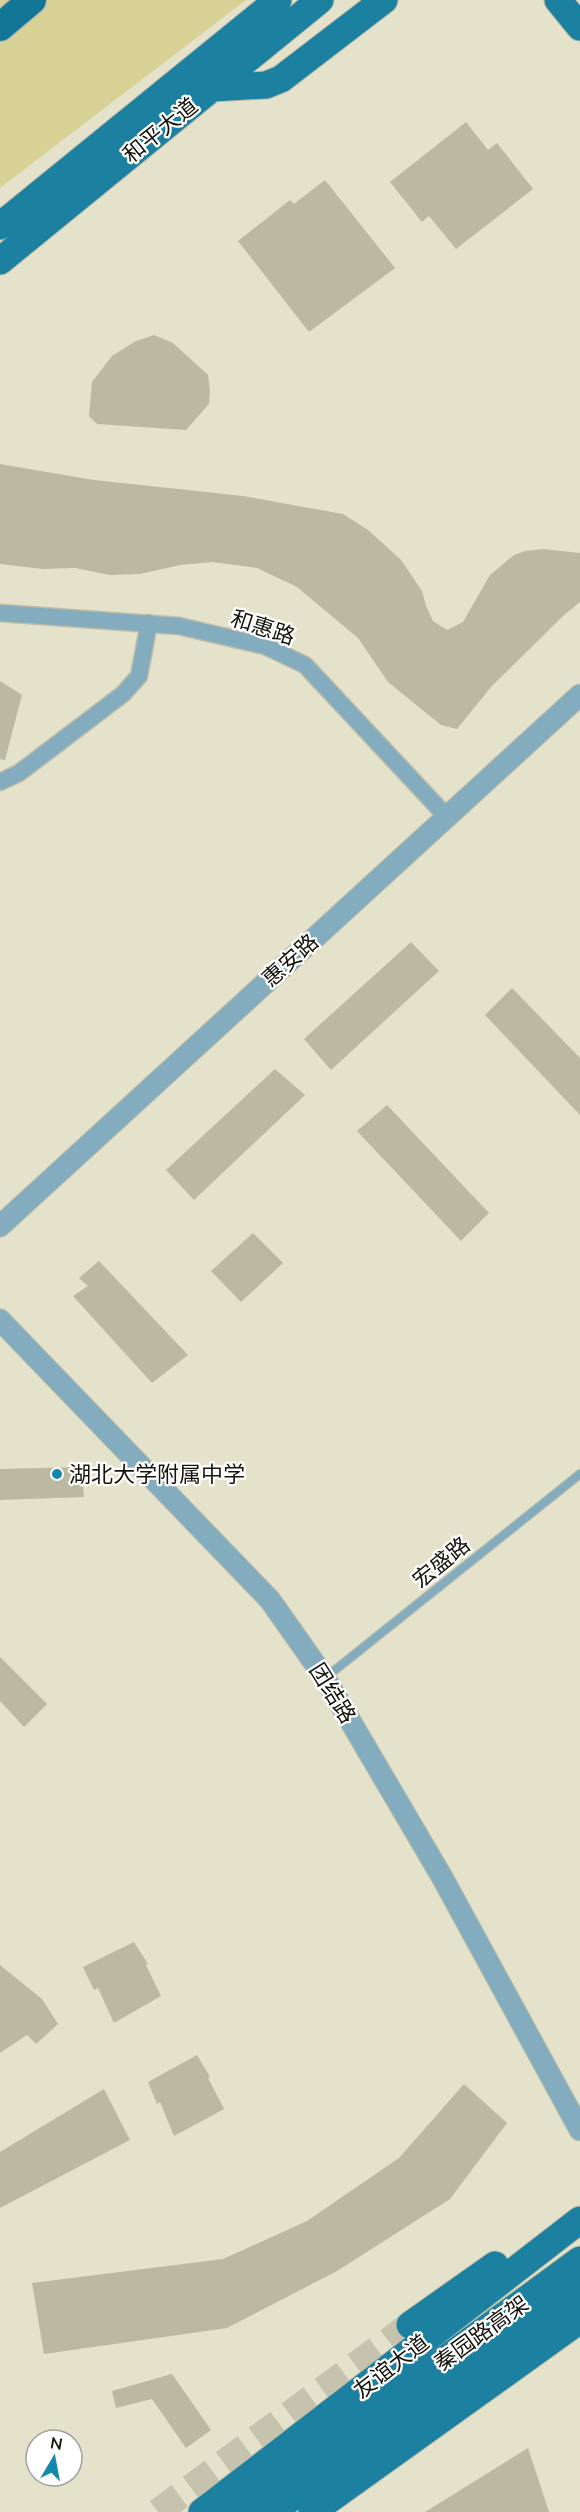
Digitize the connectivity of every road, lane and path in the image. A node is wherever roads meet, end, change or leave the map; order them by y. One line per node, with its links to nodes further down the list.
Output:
1 (32, 0): 6 (highway)
2 (278, 0): 9 (main road, 和平大道)
3 (320, 0): 8 (main road, 和平大道)
4 (384, 0): 8 (main road)
5 (558, 0): 7 (main road)
6 (0, 27)
7 (580, 27)
8 (213, 88): 10 (main road, 和平大道)
9 (0, 226)
10 (0, 261)
11 (0, 613): 12 (street, 和惠路)
12 (149, 623): 14 (street); 15 (street, 和惠路)
13 (580, 695): 15 (street, 惠安路)
14 (0, 782)
15 (447, 817): 16 (street, 惠安路)
16 (0, 1226)
17 (0, 1320): 19 (street, 团结路)
18 (580, 1474): 19 (lane, 宏盛路)
19 (325, 1678): 20 (street, 团结路)
20 (580, 2130)
21 (577, 2222): 25 (main road); 26 (main road, 友谊大道)
22 (580, 2260): 26 (main road, 秦园路高架)
23 (580, 2290): 28 (main road, 秦园路高架)
24 (580, 2320): 29 (main road)
25 (410, 2325)
26 (230, 2504): 27 (main road)
27 (200, 2512)
28 (272, 2512)
29 (312, 2512)

